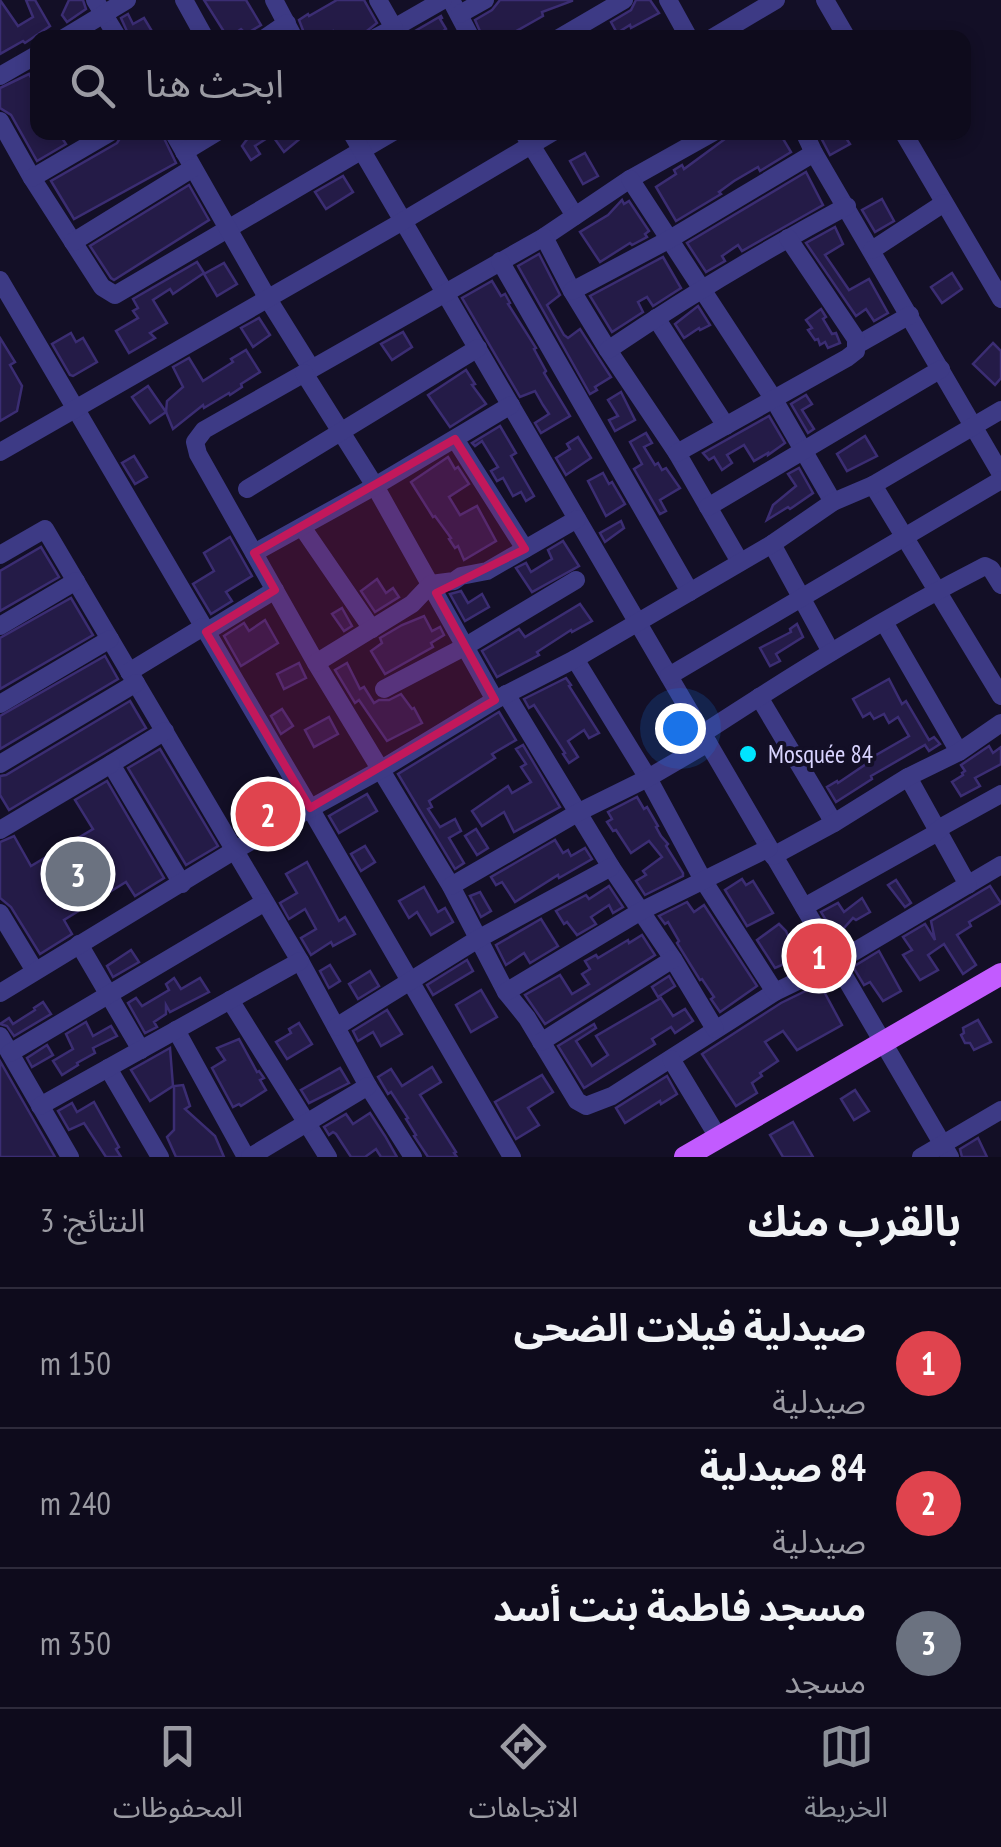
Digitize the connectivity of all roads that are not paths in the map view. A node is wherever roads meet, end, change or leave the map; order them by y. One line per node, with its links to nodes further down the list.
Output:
1 (127, 0): 11 (street)
2 (184, 0): 17 (street)
3 (274, 0): 18 (street)
4 (378, 0): 14 (street)
5 (442, 0): 14 (street)
6 (485, 0): 12 (street)
7 (624, 0): 13 (street)
8 (668, 0): 22 (street)
9 (776, 0): 23 (street)
10 (825, 0): 24 (street)
11 (100, 7): 15 (street); 16 (street)
12 (455, 7): 20 (street)
13 (596, 7): 21 (street)
14 (394, 28): 19 (street)
15 (73, 30)
16 (113, 30)
17 (201, 30)
18 (290, 30)
19 (390, 30)
20 (468, 30)
21 (569, 30)
22 (684, 30)
23 (725, 30)
24 (842, 30)
25 (30, 59): 26 (street)
26 (0, 76)
27 (0, 121): 41 (street)
28 (86, 140): 41 (street)
29 (177, 140): 40 (street)
30 (209, 140): 40 (street)
31 (356, 140): 38 (street)
32 (379, 140): 38 (street)
33 (526, 140): 46 (street)
34 (528, 140): 45 (street)
35 (700, 140): 42 (street)
36 (808, 140): 39 (street)
37 (908, 140): 43 (street)
38 (362, 150): 46 (street); 47 (street)
39 (814, 152): 44 (street); 50 (street)
40 (188, 160): 47 (street); 51 (street)
41 (32, 178): 51 (street)
42 (630, 179): 45 (street); 50 (street)
43 (944, 203): 52 (street); 59 (street)
44 (847, 206): 49 (street); 52 (street)
45 (575, 216): 48 (street)
46 (404, 221): 57 (street); 58 (street)
47 (229, 229): 51 (street); 58 (street)
48 (544, 237): 53 (street); 56 (street)
49 (788, 238): 55 (street); 62 (street)
50 (670, 239): 55 (street); 56 (street)
51 (73, 242)
52 (872, 250): 60 (street)
53 (500, 261): 57 (street); 98 (street)
54 (0, 280): 69 (street)
55 (702, 289): 61 (street); 67 (street)
56 (572, 292): 64 (street)
57 (446, 293): 63 (street); 66 (street)
58 (268, 298): 66 (street); 69 (street)
59 (1001, 299)
60 (910, 315): 62 (street); 65 (street)
61 (656, 318): 64 (street); 72 (street)
62 (858, 345): 67 (street)
63 (478, 348): 68 (street); 73 (street)
64 (608, 350): 77 (street)
65 (941, 368): 71 (street); 75 (street)
66 (308, 370): 73 (street); 89 (street)
67 (773, 398): 72 (street); 75 (street)
68 (511, 406): 74 (street); 84 (street)
69 (74, 409): 76 (street); 104 (street)
70 (1001, 410): 71 (street)
71 (974, 425): 78 (street); 79 (street)
72 (726, 426): 77 (street)
73 (341, 432): 80 (street); 81 (street)
74 (455, 439): 80 (street); 88 (street)
75 (802, 449): 82 (street); 83 (street)
76 (0, 452)
77 (677, 454): 83 (street)
78 (1001, 477): 86 (street)
79 (873, 485): 82 (street); 86 (street)
80 (375, 486): 85 (street); 94 (street)
81 (247, 489)
82 (833, 502): 87 (street)
83 (708, 507): 91 (street)
84 (577, 519): 88 (street); 101 (street)
85 (302, 528): 89 (street); 103 (street)
86 (905, 537): 97 (street); 99 (street)
87 (772, 544): 91 (street); 99 (street)
88 (525, 549): 94 (street)
89 (254, 553): 96 (street)
90 (0, 555): 93 (street)
91 (740, 562): 98 (street)
92 (576, 580): 106 (street)
93 (76, 581): 102 (street); 105 (street)
94 (431, 584): 103 (street); 106 (street)
95 (1001, 585): 97 (street)
96 (275, 590): 104 (street); 109 (street)
97 (936, 591): 100 (street); 113 (street)
98 (690, 592): 101 (street)
99 (802, 598): 107 (street); 110 (street)
100 (884, 622): 107 (street); 120 (street)
101 (637, 623): 108 (street); 110 (street)
102 (0, 626)
103 (372, 629): 109 (street)
104 (205, 630): 111 (street); 127 (street)
105 (110, 639): 111 (street); 116 (street)
106 (466, 646): 112 (street); 114 (street)
107 (831, 652): 115 (street)
108 (575, 659): 114 (street); 125 (street)
109 (316, 663): 123 (street)
110 (668, 676): 119 (street)
111 (133, 678): 118 (street); 121 (street)
112 (384, 689)
113 (1001, 696)
114 (501, 697): 123 (street); 128 (street)
115 (760, 697): 119 (street); 130 (street)
116 (0, 704)
117 (1001, 723): 120 (street)
118 (164, 732): 122 (street); 132 (street)
119 (705, 739): 125 (street); 133 (street)
120 (959, 752): 124 (street)
121 (0, 764)
122 (110, 764): 129 (street); 137 (street)
123 (380, 770): 127 (street); 139 (street)
124 (908, 777): 130 (street); 131 (street)
125 (648, 778): 128 (street); 136 (street)
126 (1001, 794): 131 (street)
127 (310, 808): 132 (street); 151 (street)
128 (579, 812): 135 (street); 139 (street)
129 (3, 821)
130 (834, 823): 133 (street)
131 (937, 832): 138 (street); 141 (street)
132 (235, 850): 137 (street); 140 (street)
133 (771, 852): 136 (street); 141 (street)
134 (1001, 865): 138 (street)
135 (611, 867): 142 (street); 144 (street)
136 (703, 880): 142 (street); 153 (street)
137 (182, 884): 145 (street)
138 (968, 885): 148 (street)
139 (451, 886): 144 (street)
140 (265, 902): 147 (street); 155 (street)
141 (804, 907): 148 (street)
142 (641, 911): 146 (street); 152 (street)
143 (0, 913): 149 (street)
144 (478, 939): 151 (street); 152 (street)
145 (79, 944): 149 (street); 155 (street)
146 (673, 960): 158 (street); 160 (street)
147 (300, 961): 156 (street); 157 (street)
148 (836, 963): 153 (street); 162 (street)
149 (35, 971): 154 (street)
150 (1001, 974): 162 (main road)
151 (409, 980): 157 (street); 177 (street)
152 (506, 992): 160 (street)
153 (775, 992): 158 (street)
154 (0, 993)
155 (108, 993): 161 (street); 163 (street)
156 (230, 1000): 159 (street); 169 (street)
157 (336, 1027): 166 (street)
158 (715, 1029): 164 (street)
159 (176, 1030): 163 (street); 174 (street)
160 (541, 1042): 164 (street)
161 (5, 1044): 167 (street)
162 (882, 1044): 170 (main road); 171 (street)
163 (141, 1050): 165 (street)
164 (671, 1059): 170 (street)
165 (108, 1068): 167 (street); 173 (street)
166 (368, 1086): 169 (street); 176 (street)
167 (40, 1106): 172 (street)
168 (1001, 1110): 171 (street)
169 (306, 1123): 174 (street); 175 (street)
170 (718, 1137): 178 (main road)
171 (946, 1151): 179 (street)
172 (70, 1157)
173 (160, 1157)
174 (248, 1157)
175 (328, 1157)
176 (413, 1157)
177 (512, 1157)
178 (685, 1157)
179 (920, 1157)

